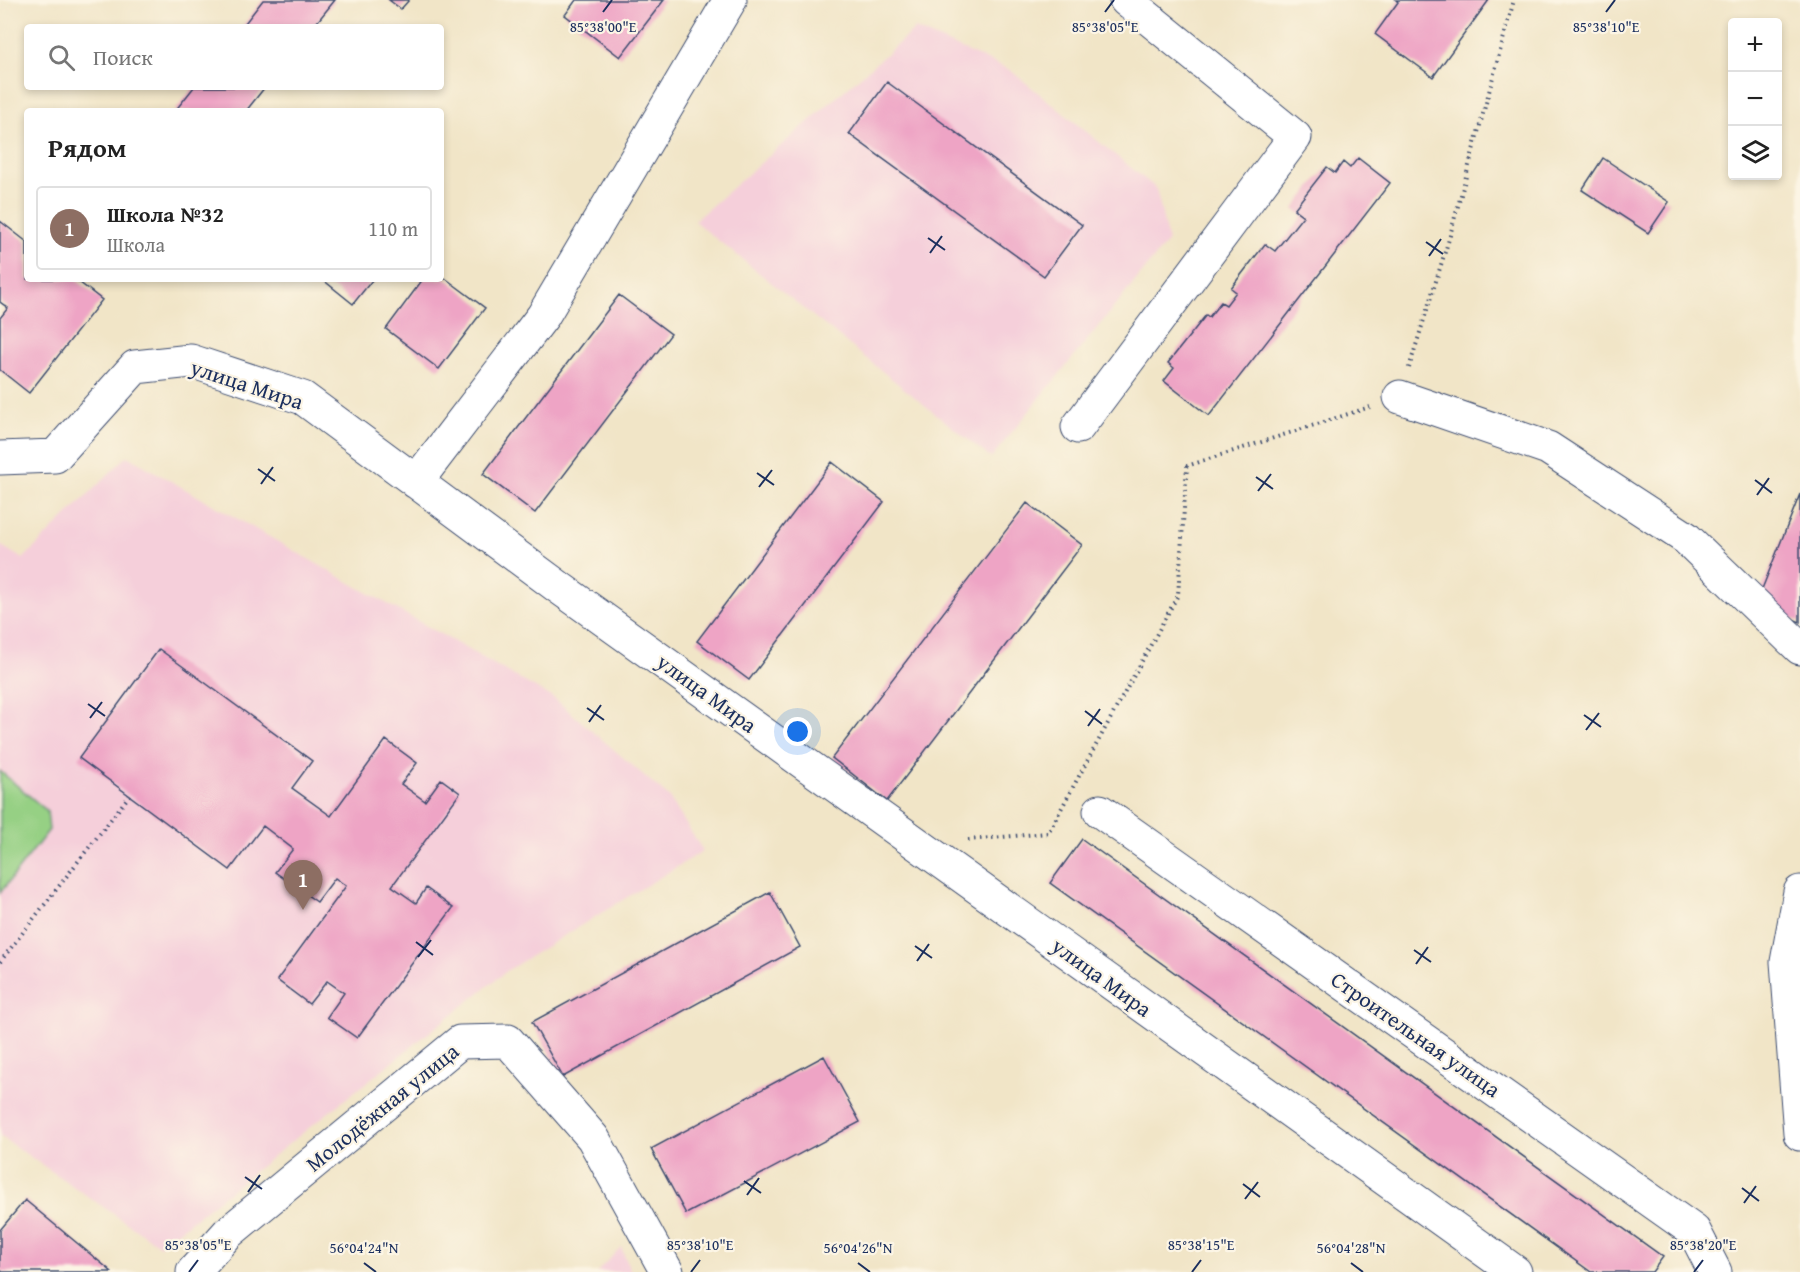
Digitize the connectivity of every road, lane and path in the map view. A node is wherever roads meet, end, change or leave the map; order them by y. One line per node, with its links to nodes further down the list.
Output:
1 (730, 0): 7 (street)
2 (1126, 0): 5 (street)
3 (1514, 0): 4 (path)
4 (1400, 397): 8 (street); 11 (path)
5 (1078, 427)
6 (0, 458): 7 (street, улица Мира)
7 (416, 482): 17 (street, улица Мира)
8 (1800, 648)
9 (129, 796): 13 (path)
10 (1100, 811): 18 (street, Строительная улица)
11 (964, 840)
12 (1800, 892): 14 (street)
13 (0, 962)
14 (1800, 1134)
15 (193, 1272): 16 (street, Молодёжная улица)
16 (667, 1272)
17 (1515, 1272)
18 (1715, 1272)

